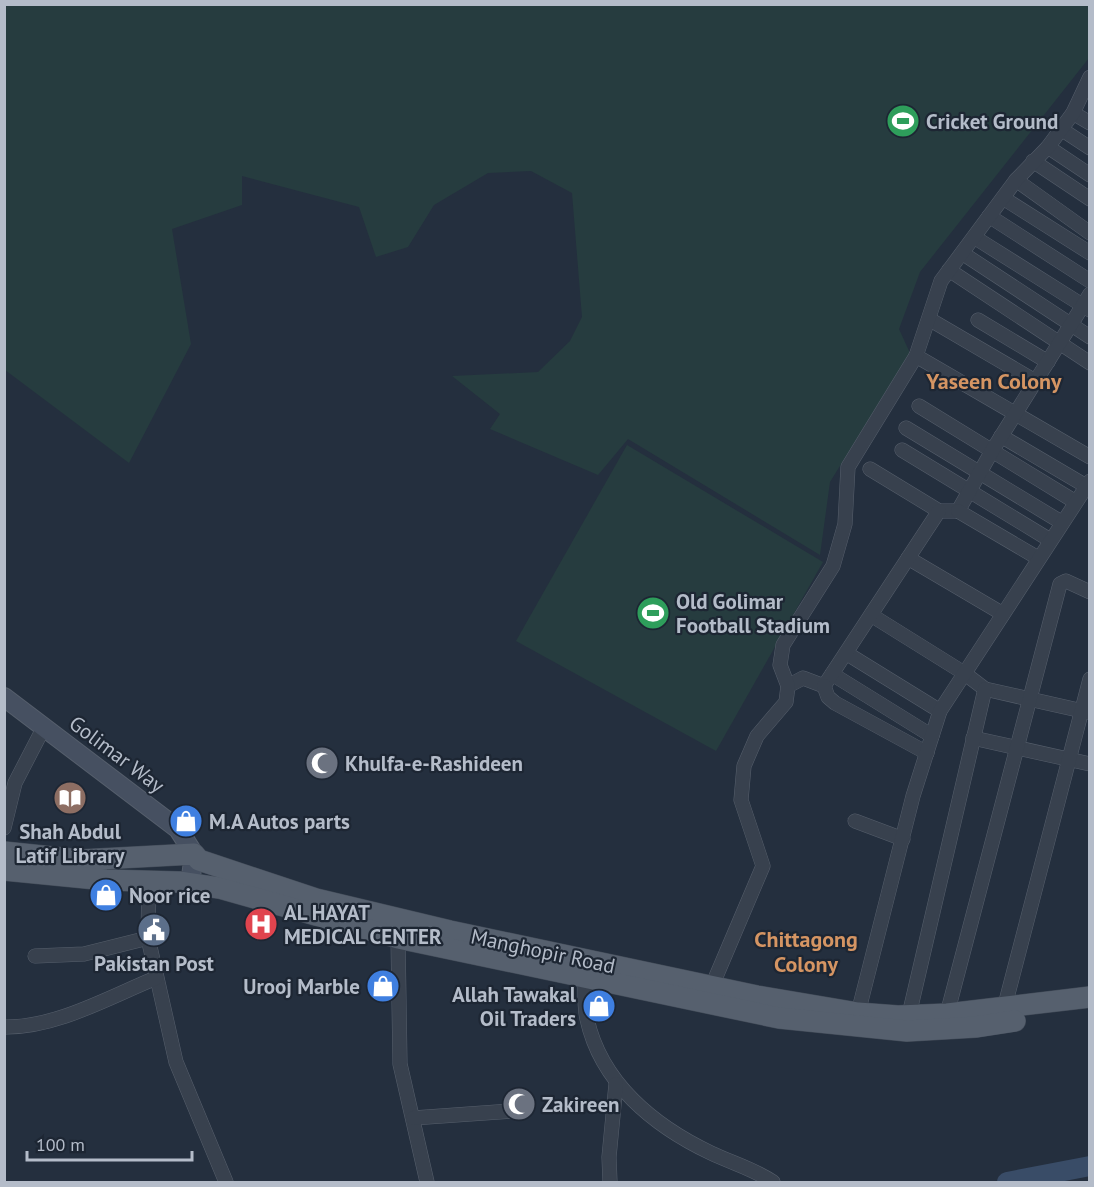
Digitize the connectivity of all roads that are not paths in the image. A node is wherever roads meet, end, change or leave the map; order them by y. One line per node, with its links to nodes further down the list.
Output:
1 (1088, 86): 2 (street)
2 (1073, 113): 3 (street); 4 (street)
3 (1089, 123)
4 (1061, 129): 5 (street); 6 (street)
5 (1048, 147): 7 (street); 8 (street)
6 (1089, 148)
7 (1032, 161): 9 (street); 11 (street)
8 (1089, 175)
9 (1016, 180): 10 (street); 13 (street)
10 (1003, 198): 12 (street); 16 (street)
11 (1089, 199)
12 (989, 216): 14 (street); 18 (street)
13 (1089, 232)
14 (974, 237): 15 (street); 19 (street)
15 (962, 253): 17 (street); 22 (street)
16 (1089, 253)
17 (949, 270): 20 (street); 24 (street)
18 (1089, 281)
19 (1087, 303): 22 (street)
20 (929, 319): 25 (street); 28 (street)
21 (978, 320): 26 (street)
22 (1072, 326): 23 (street); 24 (street)
23 (1089, 337)
24 (1060, 344): 26 (street); 27 (street)
25 (916, 356): 30 (street); 53 (street)
26 (1048, 362): 28 (street)
27 (1089, 363)
28 (1035, 381): 30 (street)
29 (918, 406): 34 (street)
30 (1016, 412): 32 (street); 35 (street)
31 (906, 429): 37 (street)
32 (1001, 436): 34 (street); 39 (street)
33 (902, 450): 38 (street)
34 (992, 451): 37 (street); 39 (street)
35 (1089, 457)
36 (870, 469): 40 (street)
37 (980, 472): 38 (street); 42 (street)
38 (969, 490): 41 (street); 43 (street)
39 (1084, 492): 42 (street)
40 (939, 511): 41 (street); 44 (street)
41 (958, 511): 45 (street)
42 (1061, 522): 43 (street)
43 (1050, 540): 45 (street)
44 (908, 558): 47 (street); 48 (street)
45 (1038, 558): 47 (street)
46 (1089, 592): 57 (street)
47 (1003, 614): 50 (street)
48 (871, 615): 49 (street); 50 (street)
49 (846, 653): 51 (street); 58 (street)
50 (964, 673): 55 (street); 58 (street)
51 (832, 674): 54 (street); 61 (street)
52 (1089, 679): 59 (street)
53 (788, 686): 54 (street); 80 (street)
54 (824, 686): 64 (street)
55 (985, 689): 57 (street); 62 (street)
56 (4, 697): 60 (main road, Golimar Way)
57 (1029, 698): 59 (street); 63 (street)
58 (940, 711): 61 (street)
59 (1085, 712): 65 (street)
60 (44, 727): 68 (street); 71 (main road, Golimar Way)
61 (932, 736): 64 (street)
62 (973, 738): 63 (street); 86 (street)
63 (1017, 749): 65 (street); 85 (street)
64 (927, 753): 69 (street)
65 (1069, 760): 66 (street); 82 (street)
66 (1089, 764)
67 (855, 821): 69 (street)
68 (4, 828)
69 (903, 838): 84 (street)
70 (4, 852): 71 (main road, Manghopir Road)
71 (194, 854): 74 (main road); 80 (main road, Manghopir Road)
72 (4, 870): 73 (main road, Manghopir Road)
73 (149, 880): 74 (main road, Manghopir Road); 75 (street)
74 (190, 884): 76 (main road, Manghopir Road)
75 (148, 938): 77 (street); 78 (street)
76 (398, 938): 79 (main road, Manghopir Road); 90 (street)
77 (35, 956)
78 (156, 978): 87 (street); 91 (street)
79 (585, 978): 83 (main road, Manghopir Road); 88 (street)
80 (712, 986): 84 (main road, Manghopir Road)
81 (1089, 997): 82 (main road, Manghopir Road)
82 (1004, 1009): 85 (main road, Manghopir Road)
83 (1089, 1010)
84 (858, 1013): 86 (main road, Manghopir Road)
85 (947, 1014): 86 (main road, Manghopir Road)
86 (909, 1016)
87 (4, 1027)
88 (616, 1084): 93 (street); 94 (street)
89 (512, 1111): 90 (street)
90 (413, 1118): 92 (street)
91 (226, 1182)
92 (427, 1182)
93 (610, 1182)
94 (773, 1182)

